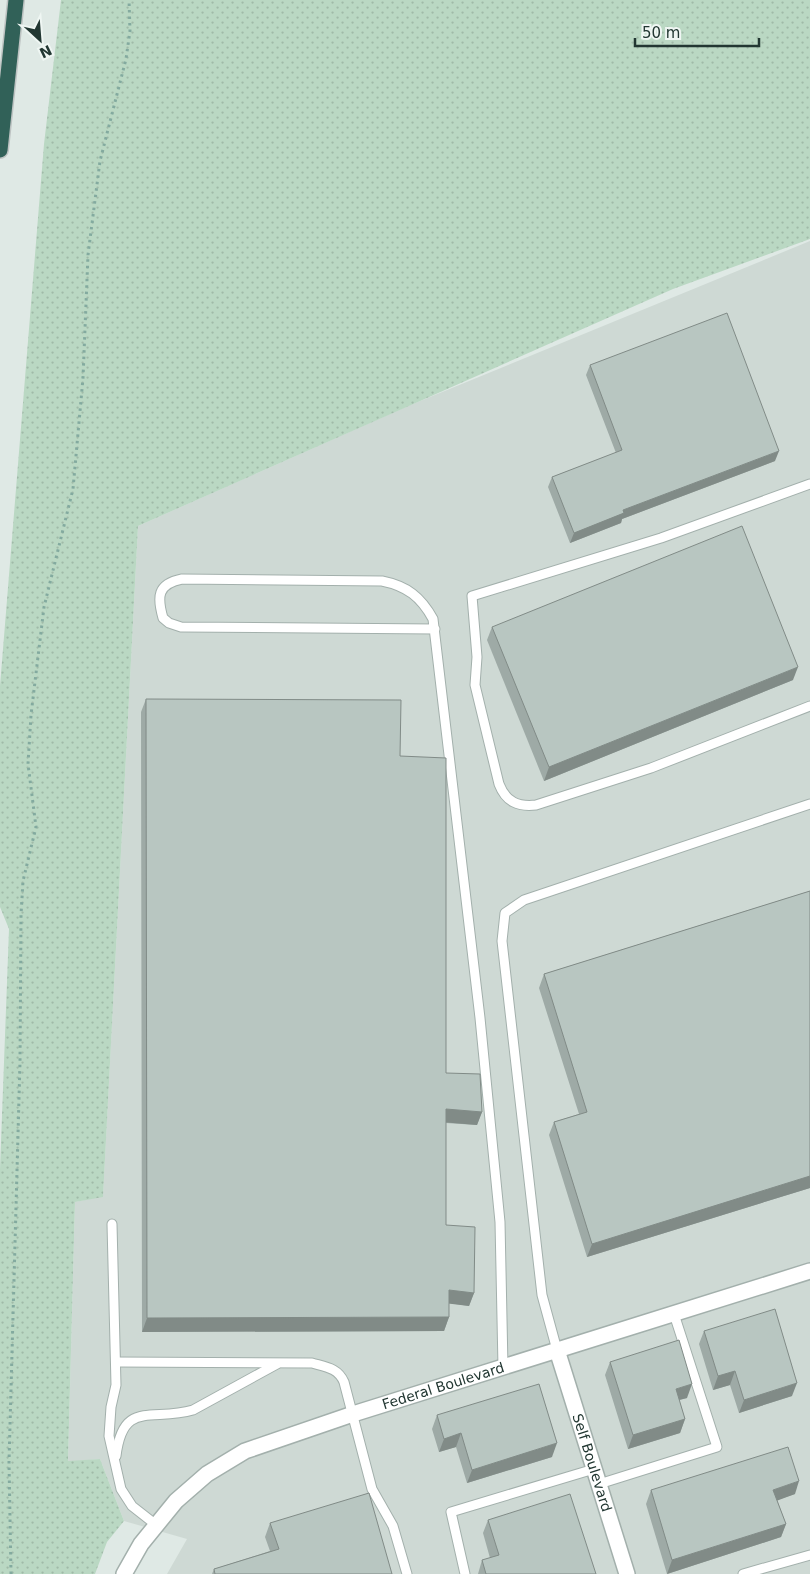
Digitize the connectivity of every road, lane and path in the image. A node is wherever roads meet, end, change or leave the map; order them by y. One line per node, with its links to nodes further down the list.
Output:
1 (16, 0): 3 (highway)
2 (129, 0): 20 (path)
3 (0, 150)
4 (810, 484): 6 (lane)
5 (434, 629): 5 (lane); 14 (lane)
6 (810, 706)
7 (810, 804): 11 (lane)
8 (112, 1224): 12 (lane)
9 (810, 1271): 10 (street, Federal Boulevard)
10 (674, 1314): 11 (street, Federal Boulevard); 17 (lane)
11 (556, 1350): 14 (street, Federal Boulevard); 17 (street, Self Boulevard)
12 (116, 1362): 13 (lane); 16 (lane)
13 (278, 1363): 15 (lane); 16 (lane)
14 (502, 1367): 15 (street, Federal Boulevard)
15 (353, 1414): 18 (street, Federal Boulevard); 22 (lane)
16 (115, 1461): 18 (lane)
17 (596, 1477): 23 (lane); 24 (street, Self Boulevard)
18 (155, 1524): 21 (street, Federal Boulevard)
19 (810, 1554): 25 (lane)
20 (10, 1574)
21 (124, 1574)
22 (407, 1574)
23 (465, 1574)
24 (627, 1574)
25 (743, 1574)

